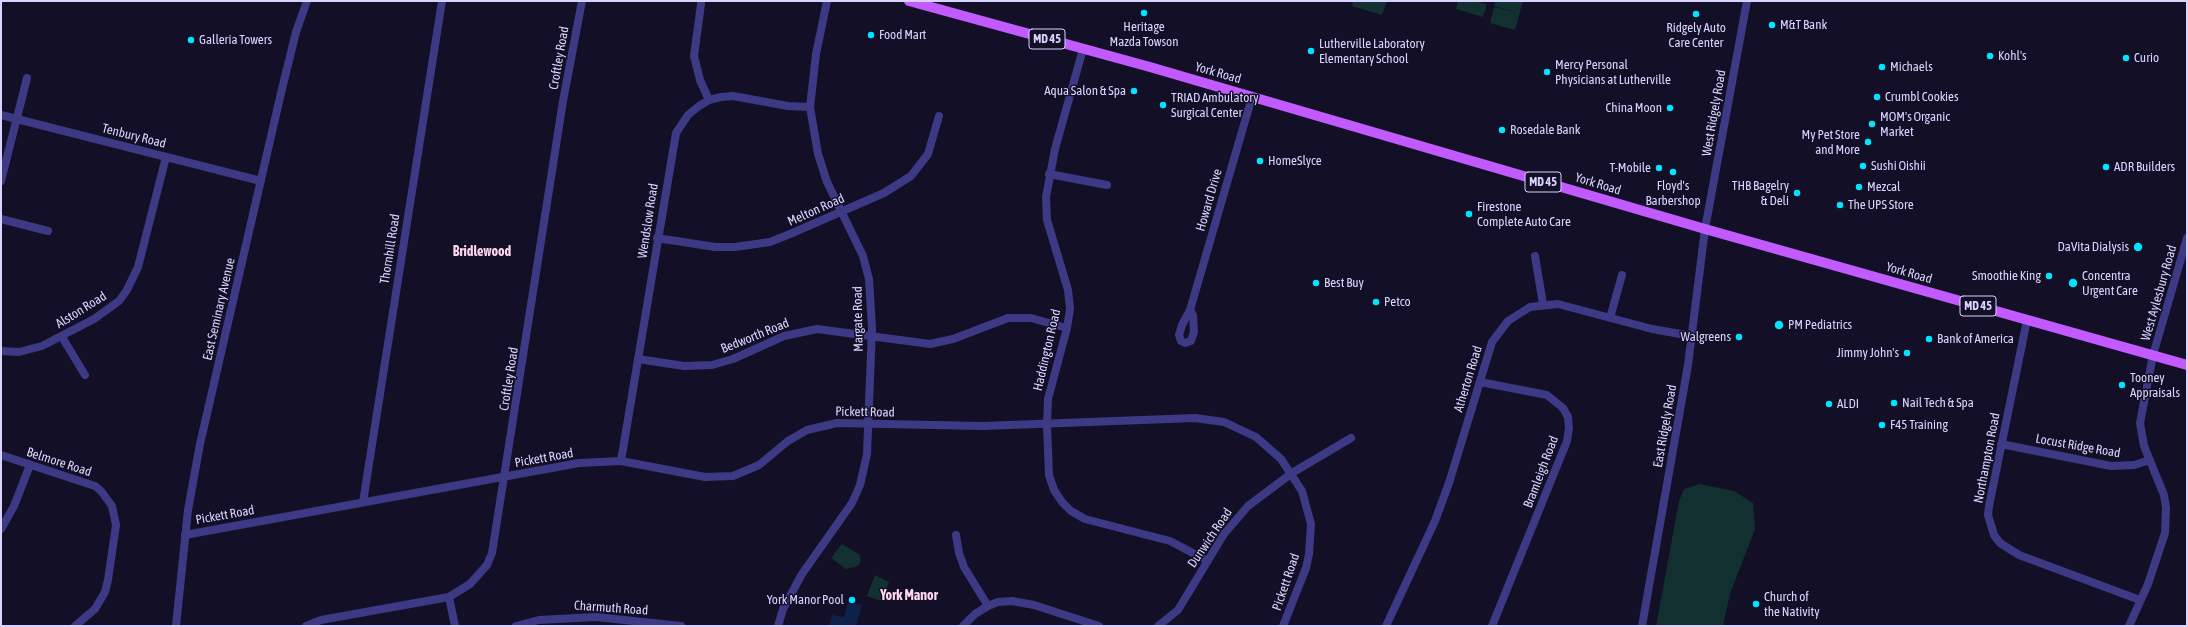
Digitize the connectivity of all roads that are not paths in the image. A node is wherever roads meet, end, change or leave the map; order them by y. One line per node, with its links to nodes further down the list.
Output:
1 (306, 1): 19 (street, East Seminary Avenue)
2 (442, 1): 53 (street, Thornhill Road)
3 (582, 1): 52 (street, Croftley Road)
4 (827, 1): 12 (street, Margate Road)
5 (910, 1): 8 (main road, York Road / MD 45)
6 (1747, 1): 23 (street, West Ridgely Road)
7 (701, 4): 11 (street)
8 (1083, 49): 10 (main road, York Road / MD 45); 17 (street, Haddington Road)
9 (27, 78): 15 (street)
10 (1252, 97): 23 (main road, York Road / MD 45); 30 (street, Howard Drive)
11 (709, 100): 12 (street, Wendslow Road); 25 (street, Wendslow Road)
12 (810, 107): 21 (street, Margate Road)
13 (1, 115): 15 (street, Tenbury Road)
14 (939, 116): 21 (street, Melton Road)
15 (17, 119): 16 (street, Tenbury Road); 18 (street)
16 (166, 157): 19 (street, Tenbury Road); 34 (street, Alston Road)
17 (1049, 174): 20 (street); 33 (street, Haddington Road)
18 (1, 181)
19 (261, 181): 55 (street, East Seminary Avenue)
20 (1107, 185)
21 (842, 212): 25 (street, Melton Road); 36 (street, Margate Road)
22 (1, 219): 24 (street)
23 (1705, 229): 32 (main road, York Road / MD 45); 35 (street, East Ridgely Road)
24 (48, 231)
25 (657, 238): 39 (street, Wendslow Road)
26 (2187, 238): 38 (street, West Aylesbury Road)
27 (1535, 256): 29 (street)
28 (1622, 274): 31 (street)
29 (1543, 304): 31 (street, Atherton Road); 42 (street, Atherton Road)
30 (1190, 310)
31 (1610, 318): 35 (street, Atherton Road)
32 (2027, 320): 38 (main road, York Road / MD 45); 46 (street, Northampton Road)
33 (1067, 328): 36 (street, Bedworth Road); 44 (street, Haddington Road)
34 (62, 336): 37 (street, Alston Road); 41 (street)
35 (1692, 336): 75 (street, East Ridgely Road)
36 (872, 337): 39 (street, Bedworth Road); 43 (street, Margate Road)
37 (1, 351)
38 (2153, 355): 40 (main road, York Road / MD 45); 48 (street, West Aylesbury Road)
39 (638, 359): 49 (street, Wendslow Road)
40 (2187, 365)
41 (85, 375)
42 (1480, 382): 73 (street, Atherton Road); 74 (street, Bramleigh Road)
43 (868, 423): 44 (street, Pickett Road); 49 (street, Pickett Road); 68 (street, Margate Road)
44 (1047, 425): 51 (street, Pickett Road); 57 (street, Haddington Road)
45 (1351, 438): 51 (street, Dunwich Road)
46 (2001, 444): 48 (street, Locust Ridge Road); 59 (street, Northampton Road)
47 (1, 455): 50 (street, Belmore Road)
48 (2150, 460): 59 (street, West Aylesbury Road)
49 (621, 461): 52 (street, Pickett Road)
50 (30, 465): 54 (street); 62 (street, Belmore Road)
51 (1292, 474): 57 (street, Dunwich Road); 72 (street, Pickett Road)
52 (506, 477): 53 (street, Pickett Road); 58 (street, Croftley Road)
53 (363, 502): 55 (street, Pickett Road)
54 (1, 529)
55 (185, 535): 63 (street, East Seminary Avenue)
56 (956, 535): 60 (street)
57 (1208, 561): 71 (street, Dunwich Road)
58 (449, 597): 64 (street, Croftley Road); 65 (street)
59 (2140, 600): 76 (street, West Aylesbury Road)
60 (988, 606): 69 (street); 70 (street)
61 (627, 623): 66 (street, Charmuth Road); 67 (street, Charmuth Road)
62 (75, 626)
63 (176, 626)
64 (306, 626)
65 (455, 626)
66 (516, 626)
67 (681, 626)
68 (778, 626)
69 (963, 626)
70 (1099, 626)
71 (1158, 626)
72 (1283, 626)
73 (1386, 626)
74 (1492, 626)
75 (1642, 626)
76 (2129, 626)

